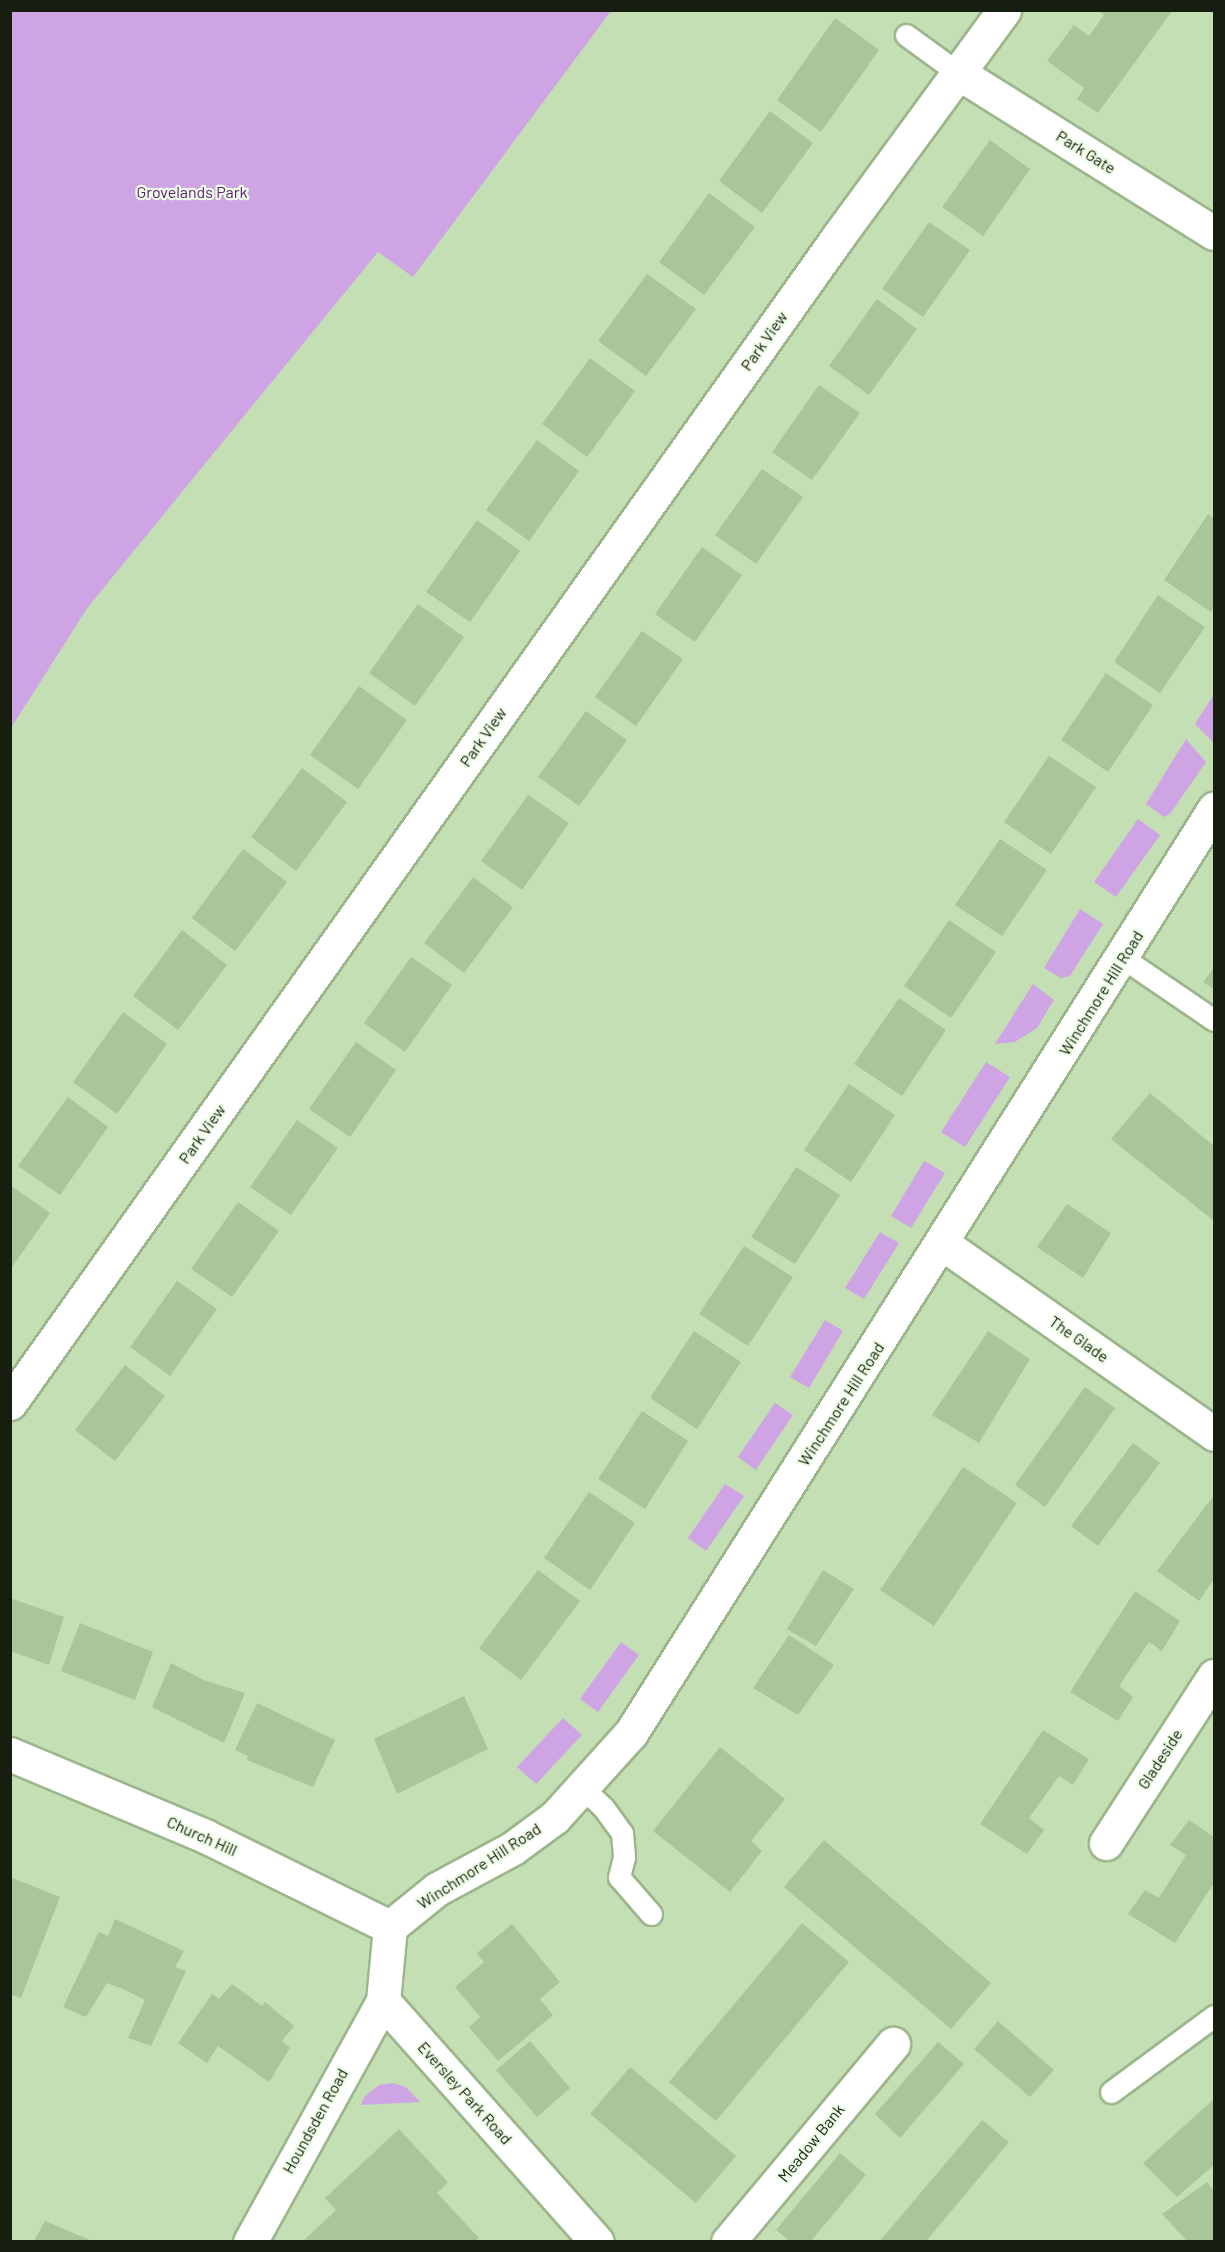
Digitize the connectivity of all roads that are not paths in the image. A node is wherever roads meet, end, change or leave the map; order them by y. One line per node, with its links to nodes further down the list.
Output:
1 (1004, 10): 3 (street, Park View)
2 (906, 35): 3 (lane)
3 (957, 72): 4 (street, Park Gate); 9 (street, Park View)
4 (1215, 233)
5 (1215, 809): 6 (street, Winchmore Hill Road)
6 (1123, 958): 7 (lane); 8 (street, Winchmore Hill Road)
7 (1215, 1020)
8 (944, 1244): 10 (street, The Glade); 13 (street, Winchmore Hill Road)
9 (10, 1403)
10 (1215, 1434)
11 (1215, 1676): 14 (street, Gladeside)
12 (10, 1754): 16 (street, Church Hill)
13 (583, 1788): 15 (lane); 16 (street, Winchmore Hill Road)
14 (1106, 1843)
15 (651, 1914)
16 (390, 1927): 17 (street)
17 (383, 2001): 21 (street, Houndsden Road); 22 (street, Eversley Park Road)
18 (1215, 2016): 20 (lane)
19 (893, 2044): 23 (street, Meadow Bank)
20 (1111, 2092)
21 (250, 2241)
22 (597, 2241)
23 (728, 2241)

